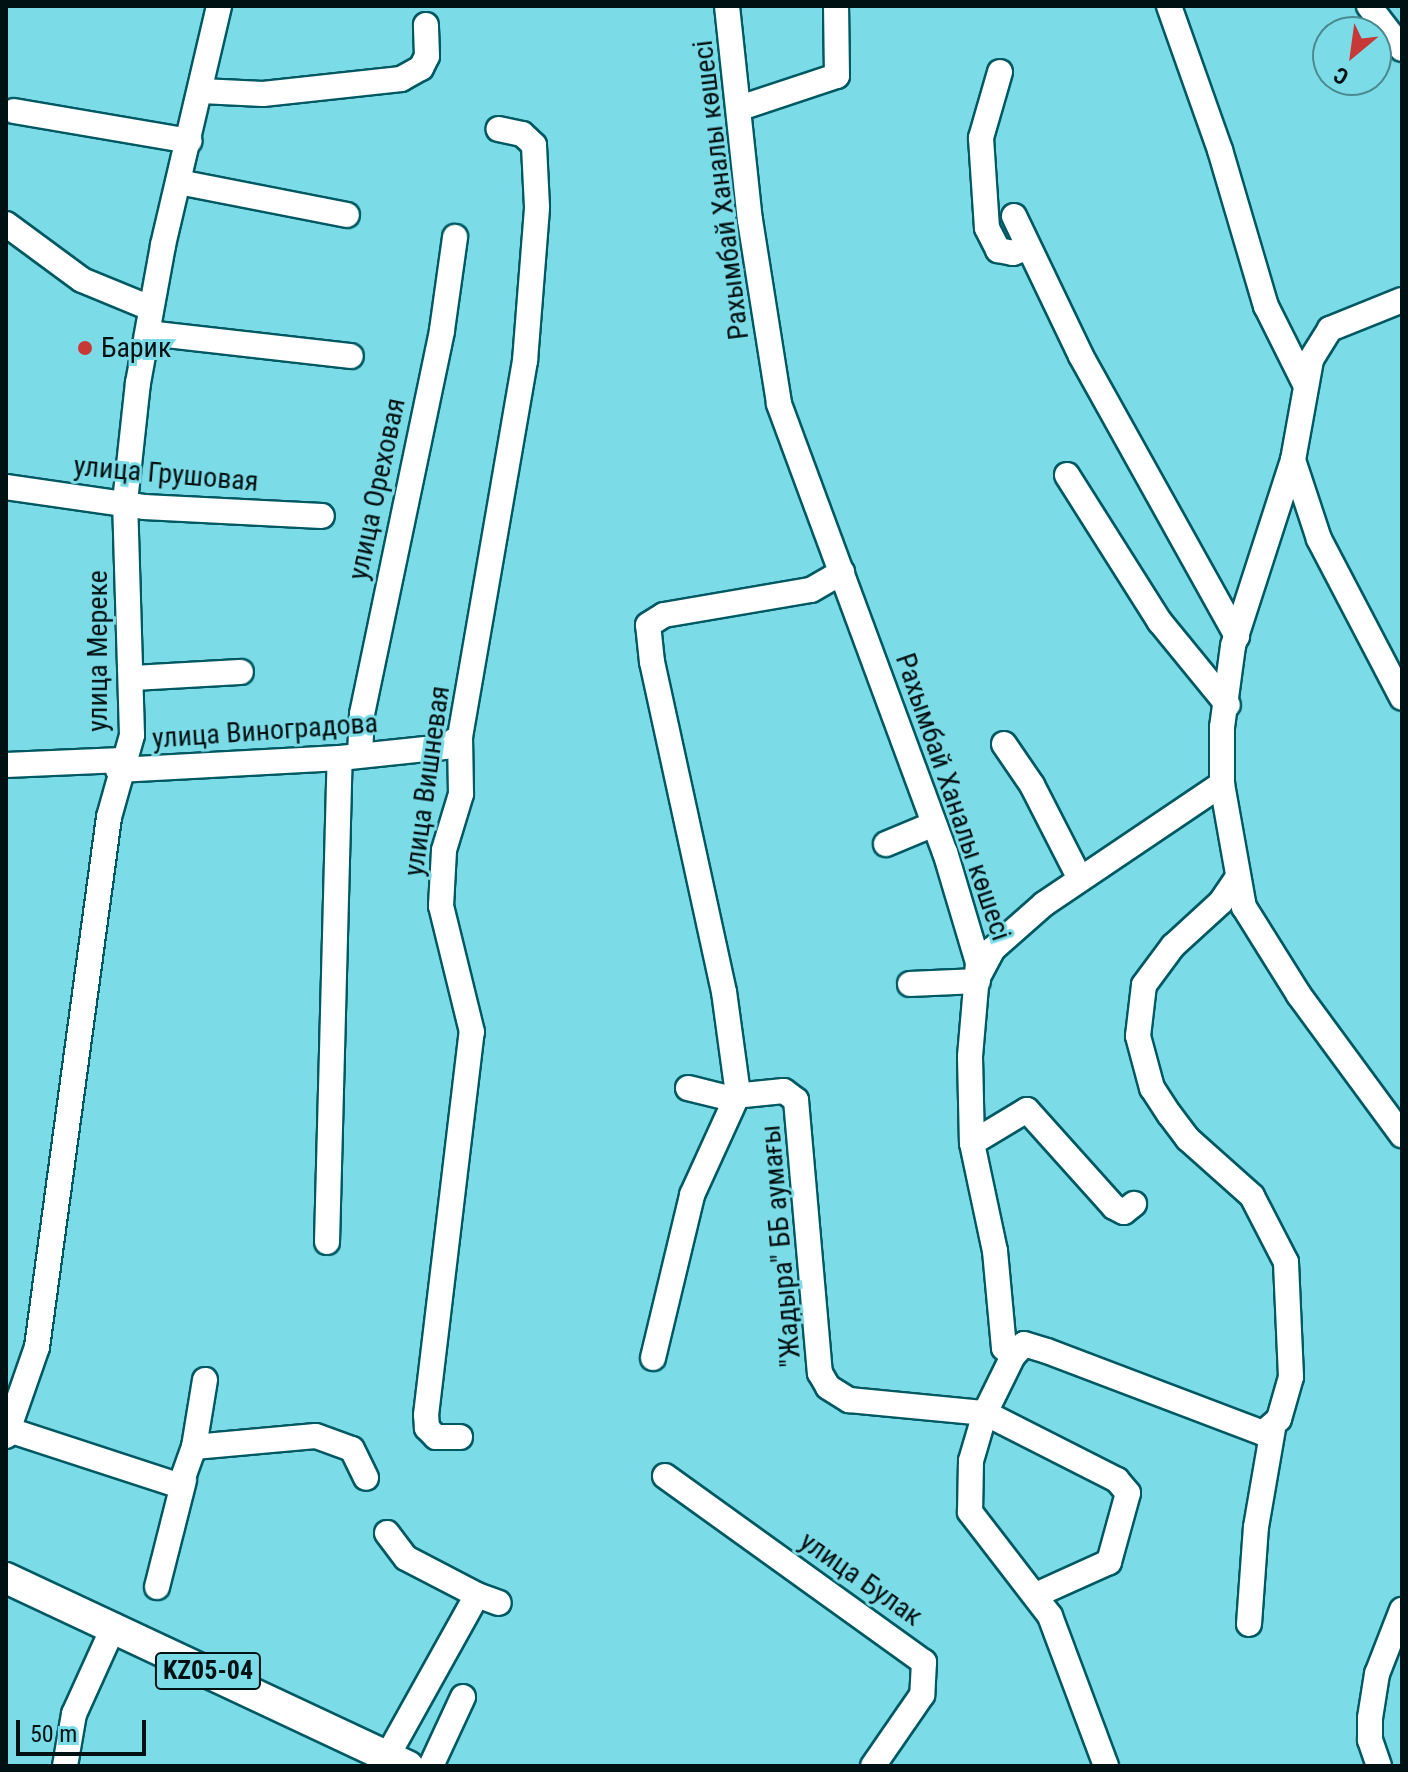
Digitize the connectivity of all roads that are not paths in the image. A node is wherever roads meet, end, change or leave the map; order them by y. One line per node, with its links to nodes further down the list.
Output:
1 (219, 6): 9 (street, улица Мереке)
2 (727, 6): 10 (street, Рахымбай Ханалы көшесі)
3 (836, 6): 10 (street)
4 (1169, 6): 26 (street)
5 (1369, 6): 7 (street)
6 (426, 25): 9 (street)
7 (1402, 49)
8 (1000, 72): 20 (street)
9 (201, 91): 13 (street, улица Мереке)
10 (740, 108): 32 (street, Рахымбай Ханалы көшесі)
11 (14, 111): 13 (street)
12 (499, 129): 38 (street, улица Вишневая)
13 (189, 141): 14 (street, улица Мереке)
14 (179, 182): 15 (street); 23 (street, улица Мереке)
15 (347, 215)
16 (1014, 216): 20 (street)
17 (6, 224): 21 (street)
18 (455, 237): 40 (street, улица Ореховая)
19 (6, 247): 21 (street)
20 (1028, 247): 33 (street)
21 (41, 253): 23 (street)
22 (1402, 300): 26 (street)
23 (150, 308): 24 (street, улица Мереке)
24 (148, 333): 25 (street); 30 (street, улица Мереке)
25 (351, 356)
26 (1307, 371): 27 (street)
27 (1293, 460): 33 (street); 36 (street)
28 (1067, 475): 37 (street)
29 (6, 487): 30 (street, улица Грушовая)
30 (125, 502): 31 (street, улица Грушовая); 35 (street, улица Мереке)
31 (322, 516)
32 (842, 572): 44 (street, Рахымбай Ханалы көшесі); 51 (street)
33 (1237, 636): 37 (street)
34 (241, 672): 35 (street)
35 (132, 678): 42 (street, улица Мереке)
36 (1402, 698)
37 (1228, 705): 43 (street)
38 (460, 737): 40 (street, улица Виноградова); 61 (street, улица Вишневая)
39 (1004, 744): 46 (street)
40 (350, 756): 42 (street, улица Виноградова); 55 (street, улица Ореховая)
41 (6, 765): 42 (street, улица Виноградова)
42 (120, 765): 60 (street, улица Мереке)
43 (1222, 784): 46 (street); 47 (street)
44 (934, 824): 45 (street); 48 (street, Рахымбай Ханалы көшесі)
45 (886, 844)
46 (1079, 877): 48 (street)
47 (1238, 877): 52 (street); 62 (street)
48 (978, 979): 49 (street); 53 (street, Рахымбай Ханалы көшесі)
49 (910, 984)
50 (688, 1088): 51 (street, "Жадыра" ББ аумағы)
51 (738, 1094): 57 (street); 59 (street, "Жадыра" ББ аумағы)
52 (1402, 1135)
53 (972, 1143): 54 (street); 56 (street, Рахымбай Ханалы көшесі)
54 (1134, 1204)
55 (327, 1242)
56 (1013, 1356): 59 (street); 62 (street)
57 (653, 1358)
58 (205, 1380): 63 (street)
59 (985, 1413): 69 (street); 72 (street)
60 (7, 1433): 66 (street)
61 (460, 1437)
62 (1268, 1437): 74 (street)
63 (194, 1447): 65 (street); 66 (street)
64 (665, 1476): 80 (street, улица Булак)
65 (366, 1478)
66 (178, 1488): 71 (street)
67 (387, 1533): 77 (street)
68 (6, 1578): 75 (main road, KZ05-04)
69 (1068, 1583): 70 (street); 72 (street)
70 (1094, 1585)
71 (157, 1587)
72 (1036, 1595): 81 (street)
73 (1402, 1610): 82 (street)
74 (1249, 1624)
75 (114, 1626): 77 (main road, KZ05-04); 78 (street)
76 (463, 1697): 79 (street)
77 (398, 1760)
78 (65, 1766)
79 (431, 1766)
80 (873, 1766)
81 (1106, 1766)
82 (1379, 1766)

